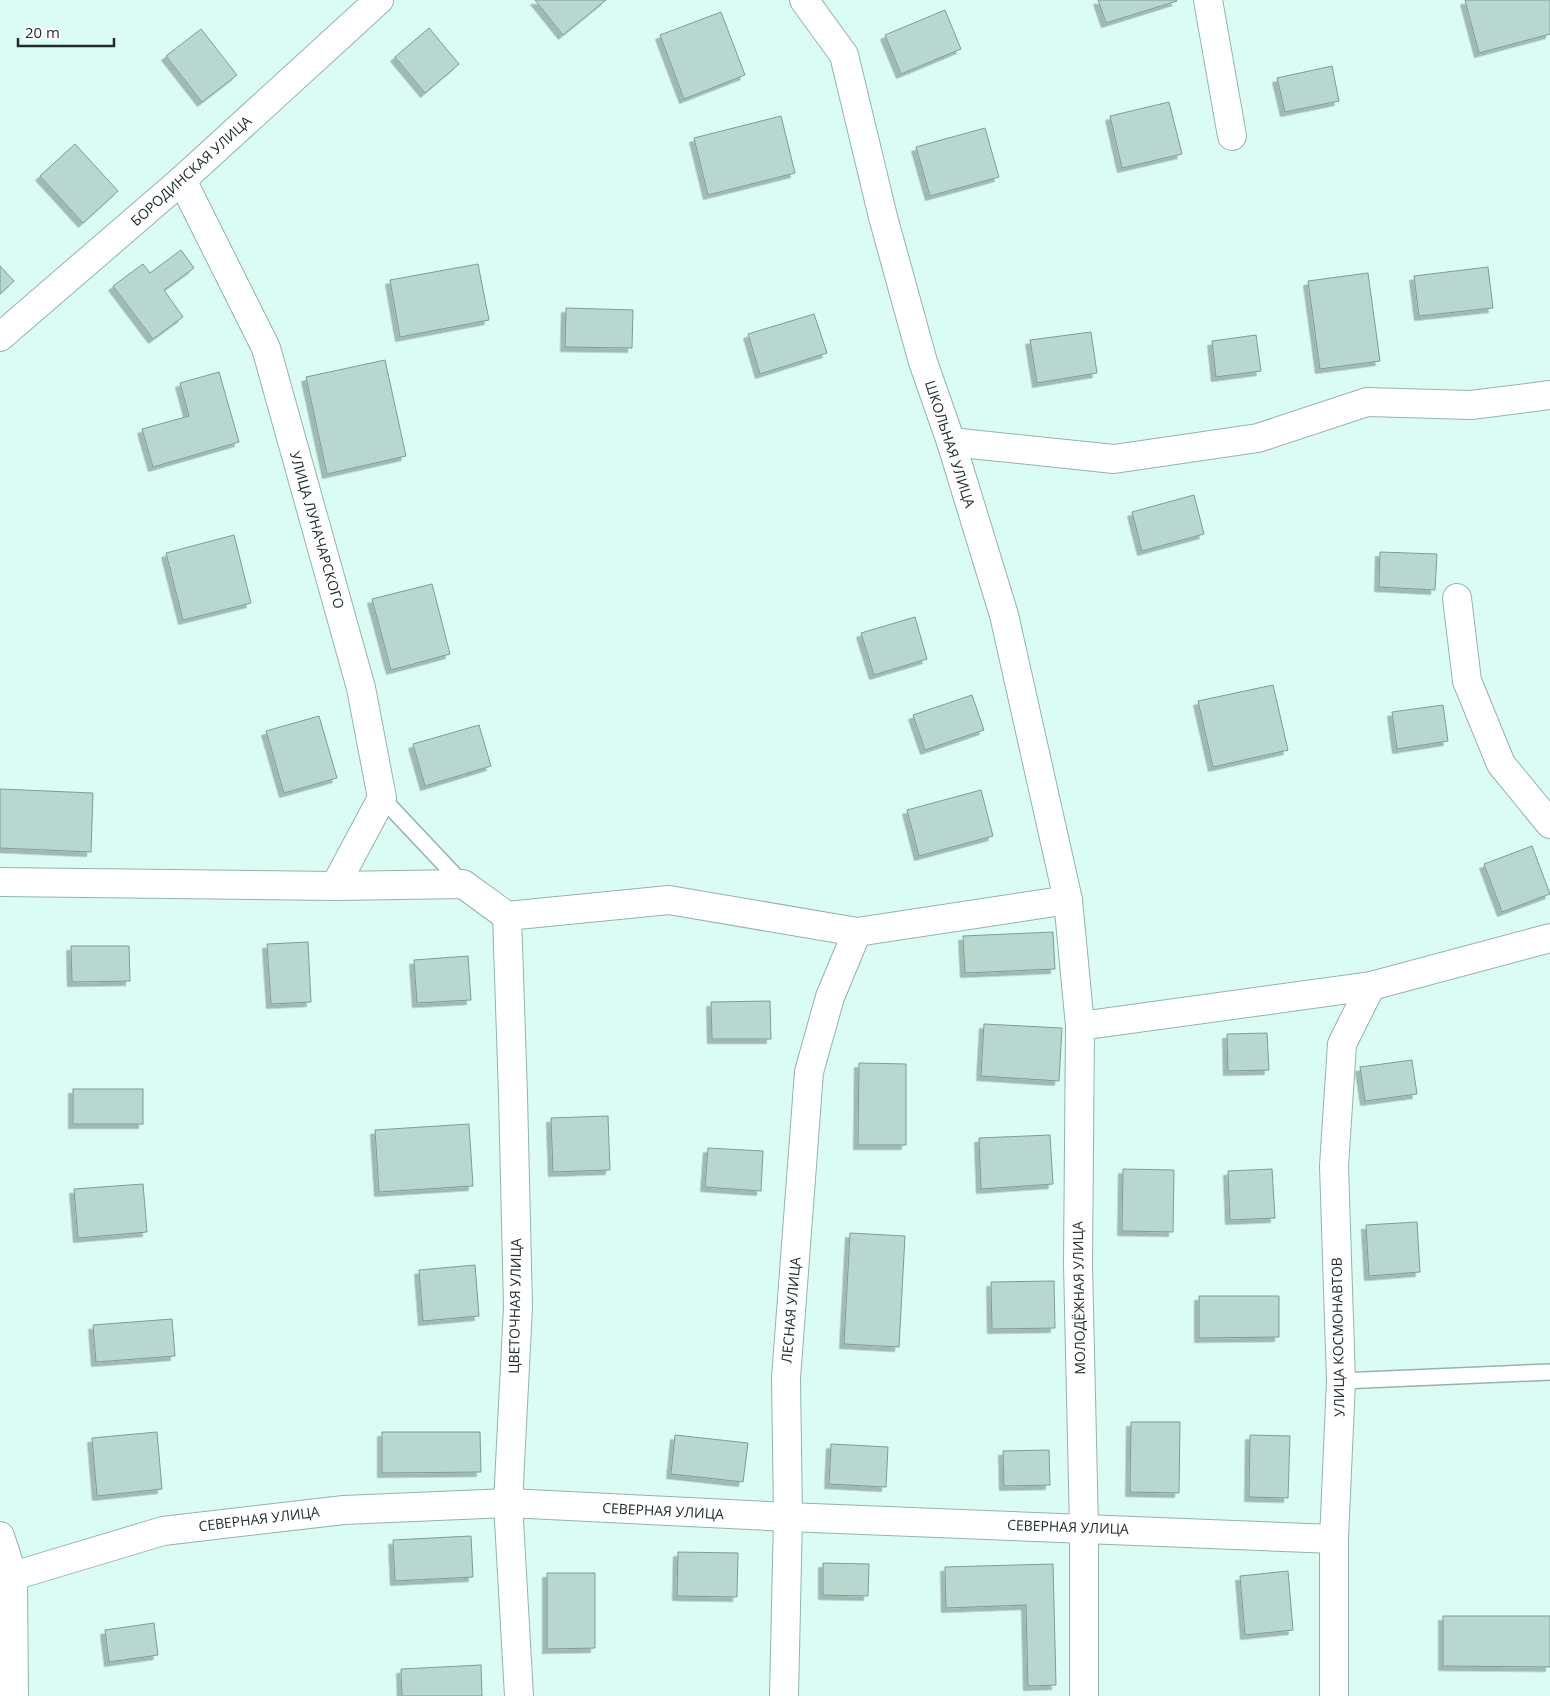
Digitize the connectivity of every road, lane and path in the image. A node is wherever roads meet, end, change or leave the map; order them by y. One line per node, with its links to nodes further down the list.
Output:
1 (379, 0): 5 (street, БОРОДИНСКАЯ УЛИЦА)
2 (804, 0): 8 (street, ШКОЛЬНАЯ УЛИЦА)
3 (1208, 0): 4 (street)
4 (1232, 136)
5 (182, 180): 6 (street, БОРОДИНСКАЯ УЛИЦА); 10 (street, УЛИЦА ЛУНАЧАРСКОГО)
6 (0, 337)
7 (1550, 395): 8 (street)
8 (951, 442): 15 (street, ШКОЛЬНАЯ УЛИЦА)
9 (1457, 598): 11 (street)
10 (382, 798): 13 (lane); 14 (street)
11 (1550, 824)
12 (0, 882): 14 (street)
13 (463, 884): 14 (street); 16 (street)
14 (335, 886)
15 (1068, 900): 17 (street); 20 (street, МОЛОДЁЖНАЯ УЛИЦА)
16 (507, 916): 17 (street); 23 (street, ЦВЕТОЧНАЯ УЛИЦА)
17 (857, 932): 24 (street, ЛЕСНАЯ УЛИЦА)
18 (1550, 938): 19 (street)
19 (1372, 986): 20 (street); 22 (street, УЛИЦА КОСМОНАВТОВ)
20 (1080, 1026): 25 (street, МОЛОДЁЖНАЯ УЛИЦА)
21 (1550, 1372): 22 (lane)
22 (1342, 1380): 27 (street, УЛИЦА КОСМОНАВТОВ)
23 (508, 1503): 24 (street, СЕВЕРНАЯ УЛИЦА); 28 (street, СЕВЕРНАЯ УЛИЦА); 30 (street, ЦВЕТОЧНАЯ УЛИЦА)
24 (788, 1517): 25 (street, СЕВЕРНАЯ УЛИЦА); 31 (street, ЛЕСНАЯ УЛИЦА)
25 (1084, 1528): 27 (street, СЕВЕРНАЯ УЛИЦА); 32 (street, МОЛОДЁЖНАЯ УЛИЦА)
26 (0, 1536): 28 (street)
27 (1334, 1539): 33 (street, УЛИЦА КОСМОНАВТОВ)
28 (6, 1577): 29 (street)
29 (14, 1696)
30 (519, 1696)
31 (784, 1696)
32 (1084, 1696)
33 (1334, 1696)

